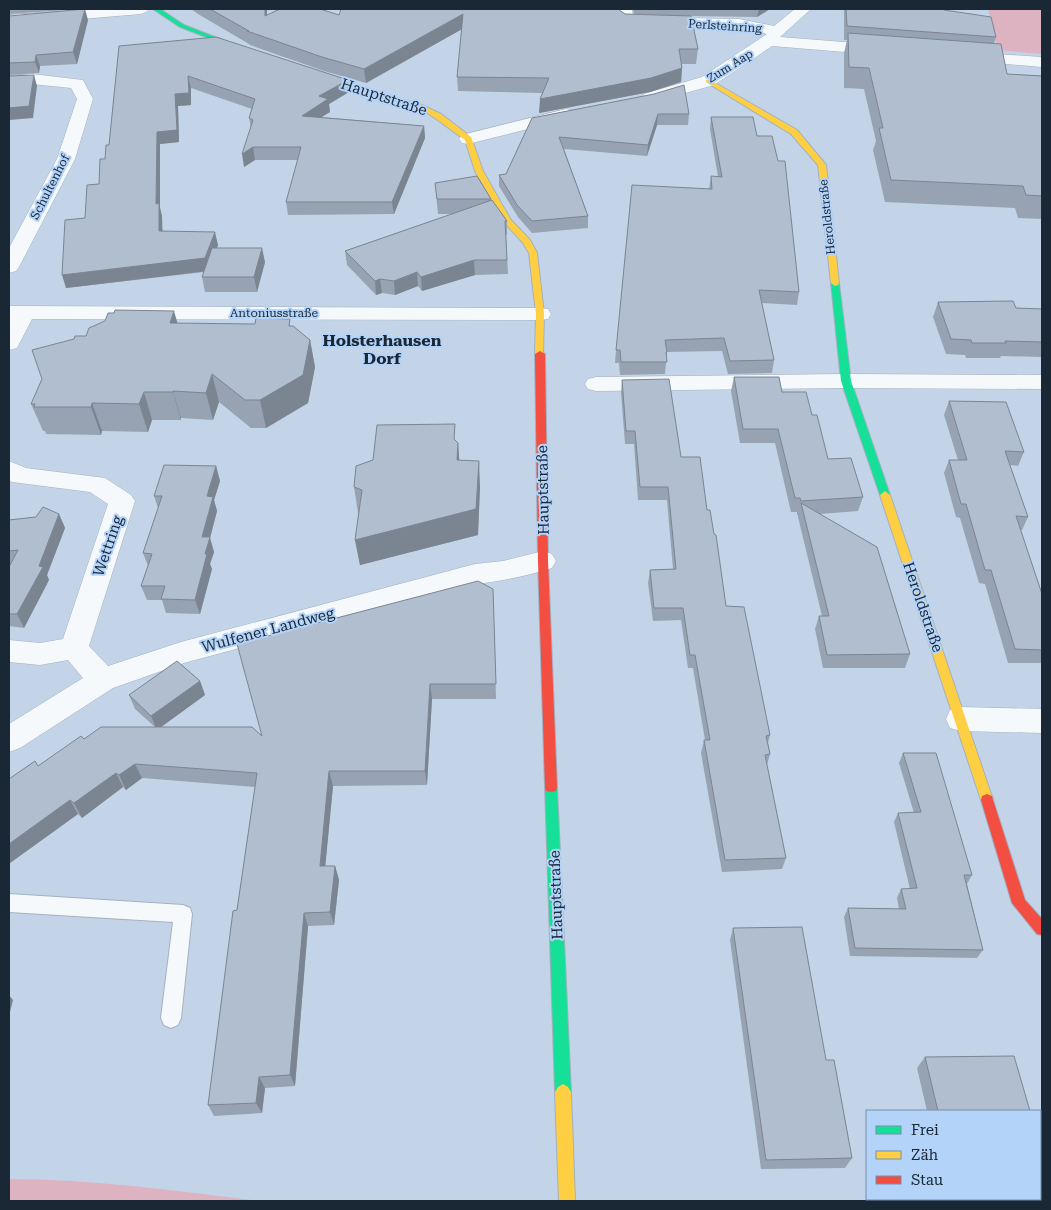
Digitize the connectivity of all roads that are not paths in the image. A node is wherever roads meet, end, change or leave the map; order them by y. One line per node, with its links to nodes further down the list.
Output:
1 (141, 9): 5 (street)
2 (156, 9): 8 (main road)
3 (625, 9): 6 (street, Perlsteinring)
4 (804, 9): 6 (street, Zum Aap)
5 (9, 20)
6 (773, 36): 7 (street); 13 (street, Zum Aap)
7 (898, 51)
8 (257, 55)
9 (955, 56): 10 (street)
10 (1042, 62)
11 (300, 70): 16 (main road, Hauptstraße)
12 (9, 81): 17 (street, Schultenhof)
13 (708, 81): 14 (street, Zum Aap); 21 (main road, Heroldstraße)
14 (635, 101)
15 (580, 111): 16 (street)
16 (468, 139): 19 (main road, Hauptstraße)
17 (9, 267)
18 (16, 312): 19 (street, Antoniusstraße); 20 (street)
19 (540, 314): 25 (main road, Hauptstraße)
20 (9, 343)
21 (846, 381): 22 (street); 23 (street); 29 (main road, Heroldstraße)
22 (1042, 382)
23 (596, 384)
24 (9, 469): 26 (street, Wettring)
25 (543, 561): 28 (street, Wulfener Landweg); 35 (main road, Hauptstraße)
26 (74, 648): 27 (street); 28 (street)
27 (9, 651)
28 (103, 680): 31 (street, Wulfener Landweg)
29 (961, 719): 30 (street); 33 (main road, Heroldstraße)
30 (1042, 721)
31 (9, 739)
32 (9, 904): 34 (lane)
33 (1042, 929)
34 (171, 1018)
35 (567, 1201)

